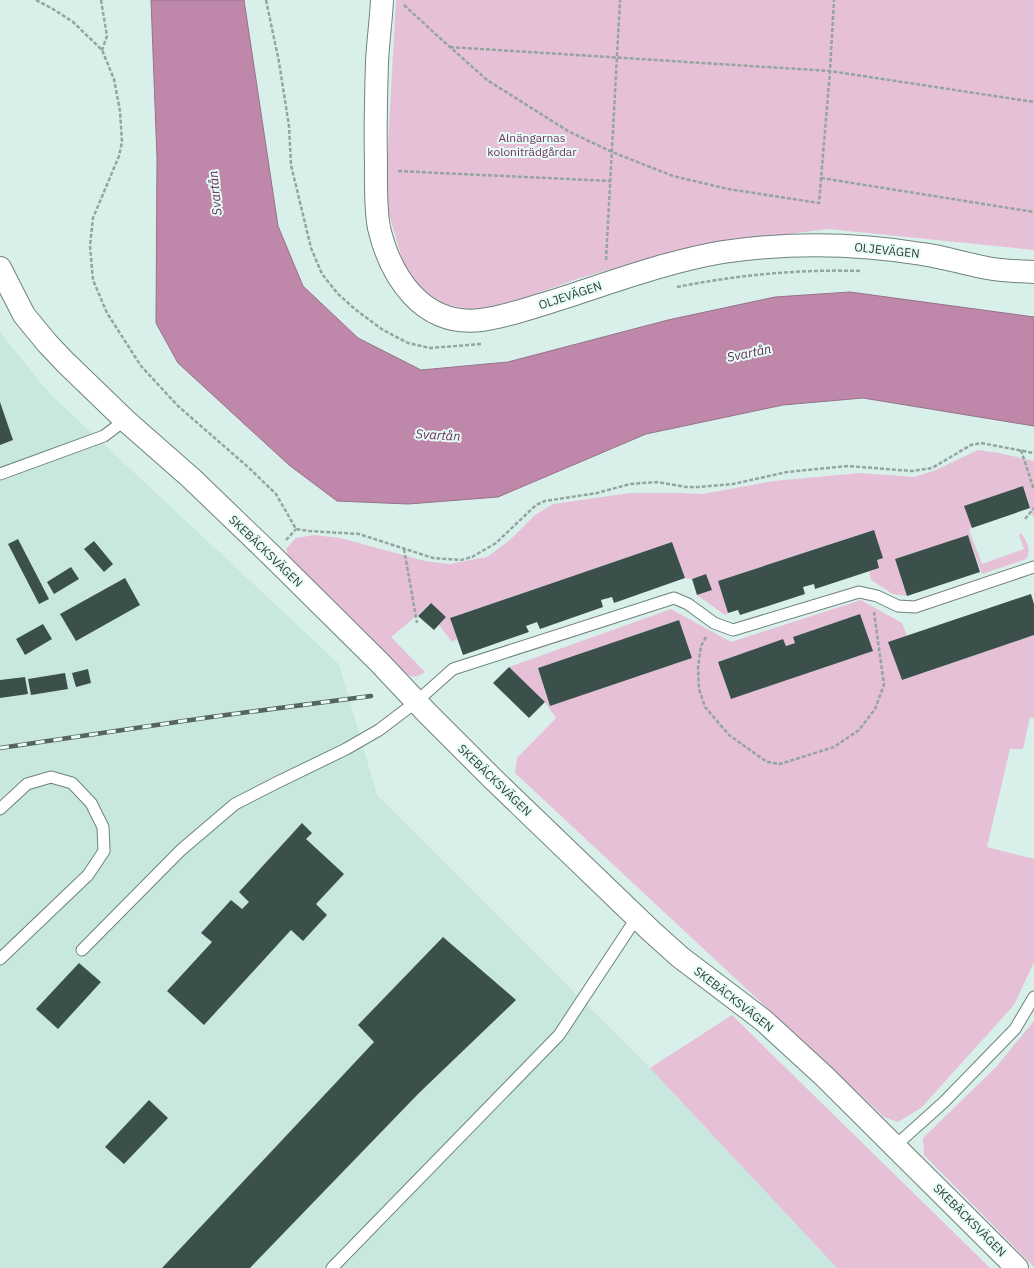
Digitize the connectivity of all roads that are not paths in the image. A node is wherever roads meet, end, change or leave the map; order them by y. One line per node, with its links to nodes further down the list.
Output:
1 (390, 2): 3 (street, OLJEVÄGEN)
2 (0, 268): 4 (street, SKEBÄCKSVÄGEN)
3 (1034, 272)
4 (125, 420): 5 (lane); 7 (street, SKEBÄCKSVÄGEN)
5 (0, 474)
6 (1034, 567): 7 (lane)
7 (416, 702): 9 (street, SKEBÄCKSVÄGEN); 10 (lane)
8 (0, 809): 11 (lane)
9 (637, 918): 13 (street, SKEBÄCKSVÄGEN); 14 (lane)
10 (82, 950)
11 (0, 959)
12 (1034, 997): 13 (lane)
13 (895, 1146): 15 (street, SKEBÄCKSVÄGEN)
14 (332, 1268)
15 (1017, 1268)

